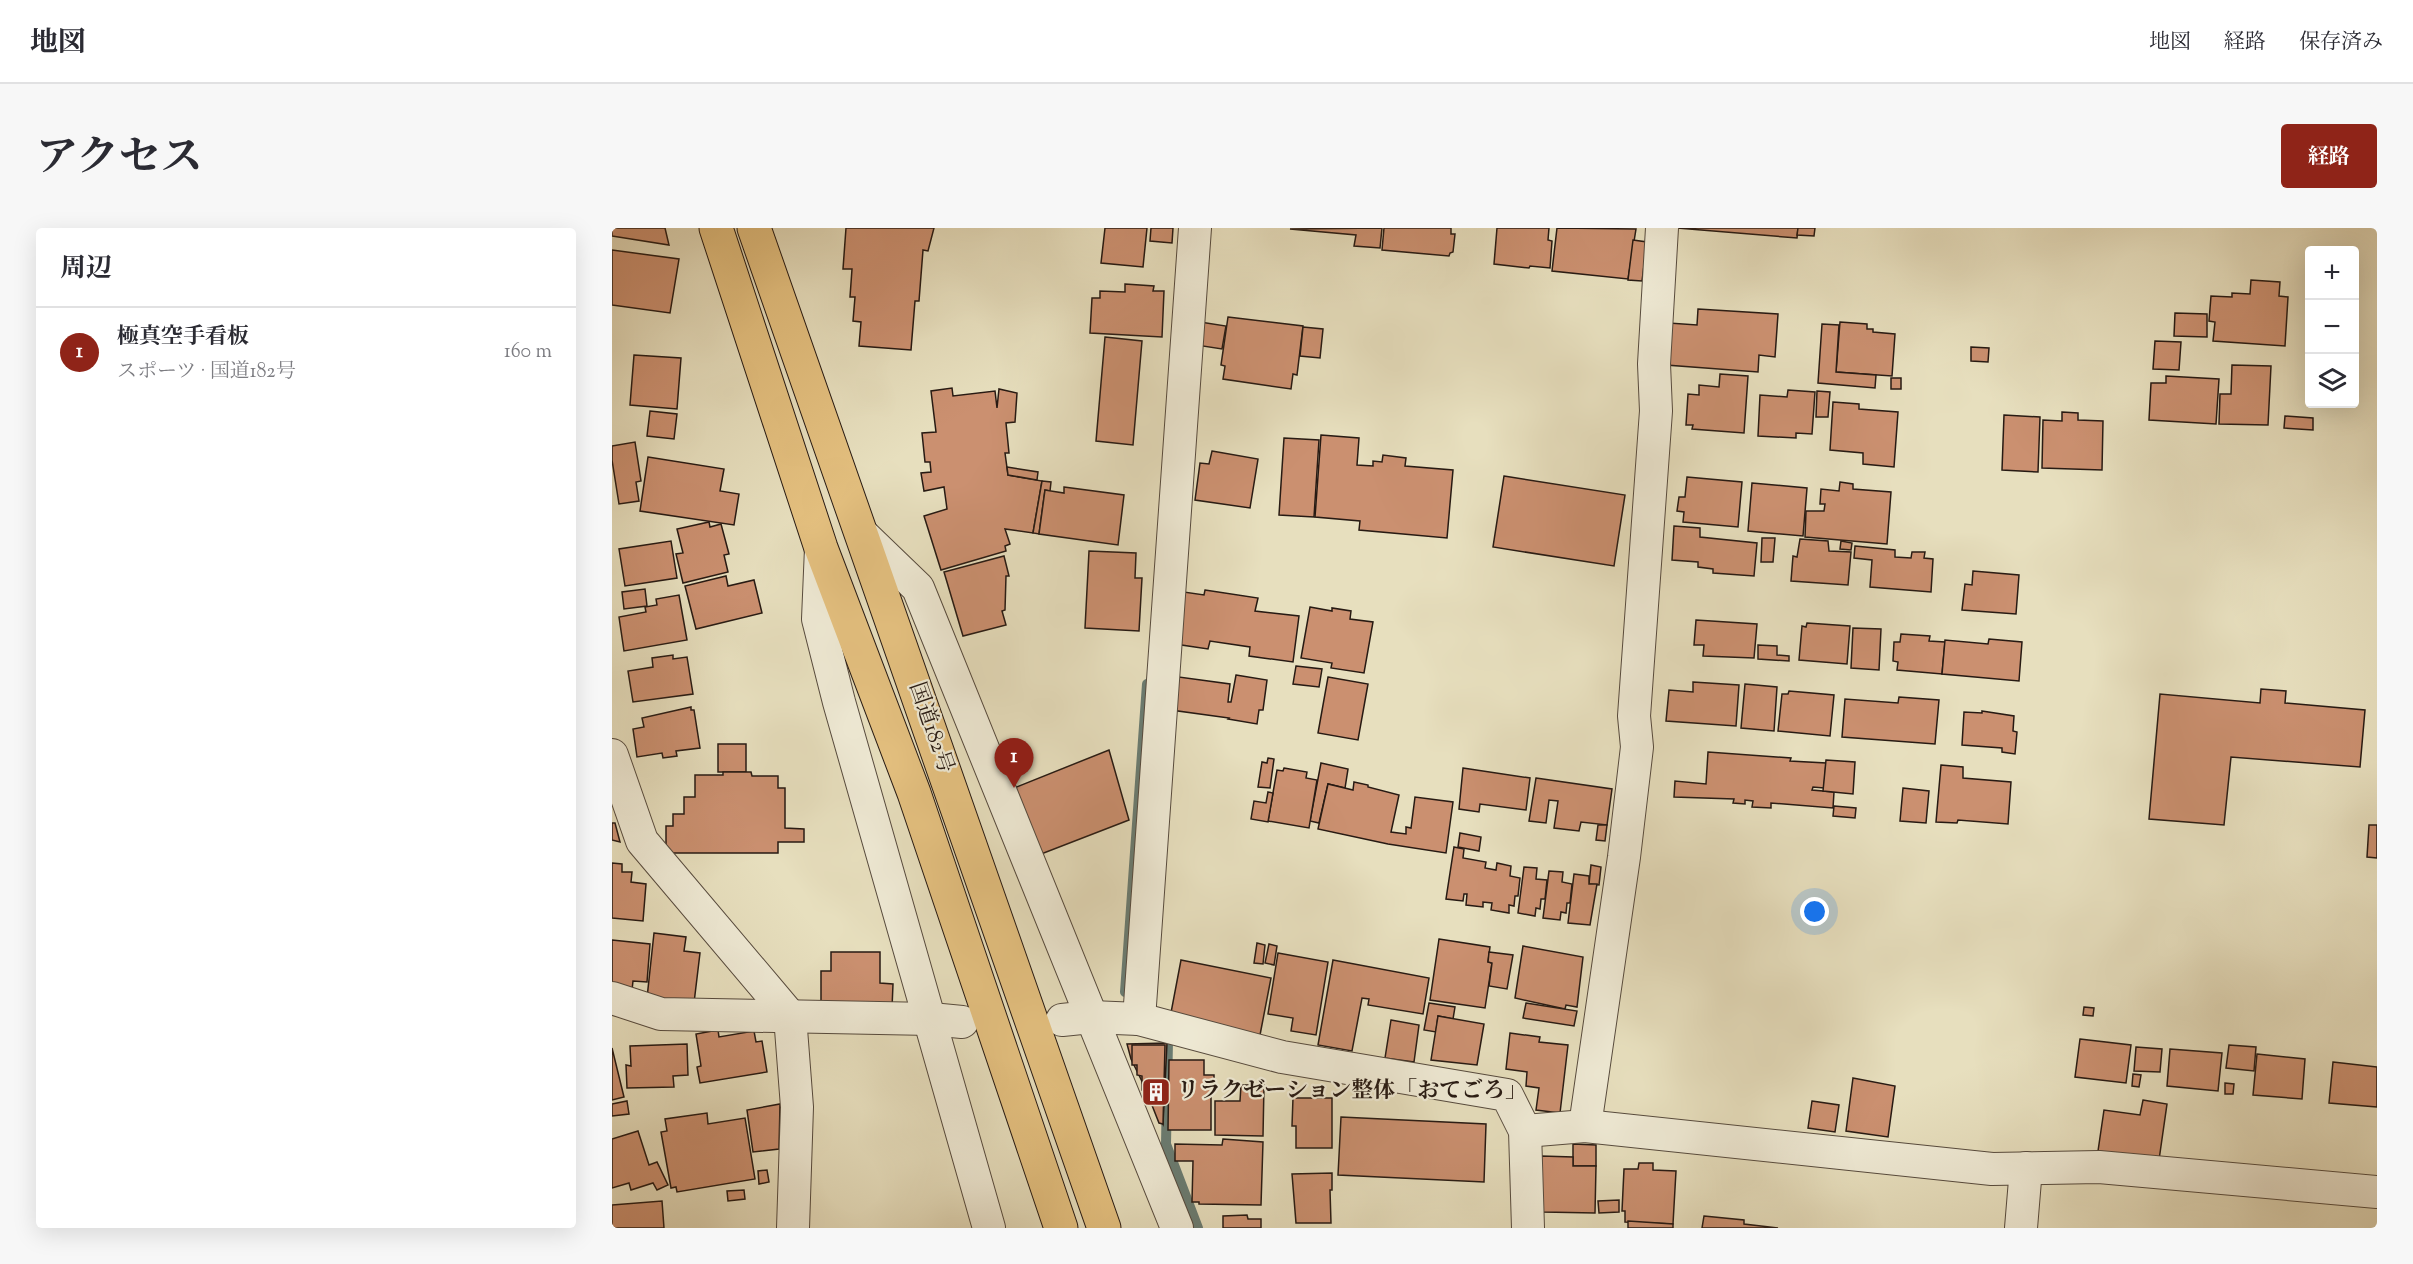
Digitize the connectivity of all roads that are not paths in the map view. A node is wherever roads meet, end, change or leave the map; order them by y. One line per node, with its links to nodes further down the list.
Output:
1 (716, 228): 6 (highway, 国道182号)
2 (754, 228): 5 (highway, 国道182号)
3 (1195, 228): 12 (street)
4 (1662, 228): 14 (street)
5 (863, 535): 11 (street); 21 (highway, 国道182号)
6 (821, 548): 10 (street); 20 (highway, 国道182号)
7 (612, 755): 9 (street)
8 (612, 998): 9 (street)
9 (790, 1016): 10 (street); 18 (street)
10 (931, 1019): 13 (street); 19 (street)
11 (1077, 1019): 12 (street); 22 (street)
12 (1139, 1019): 15 (street)
13 (962, 1022)
14 (1585, 1126): 15 (street); 16 (street)
15 (1525, 1131): 23 (street)
16 (2026, 1168): 17 (street); 24 (street)
17 (2377, 1192)
18 (793, 1228)
19 (989, 1228)
20 (1061, 1228)
21 (1104, 1228)
22 (1177, 1228)
23 (1528, 1228)
24 (2022, 1228)

